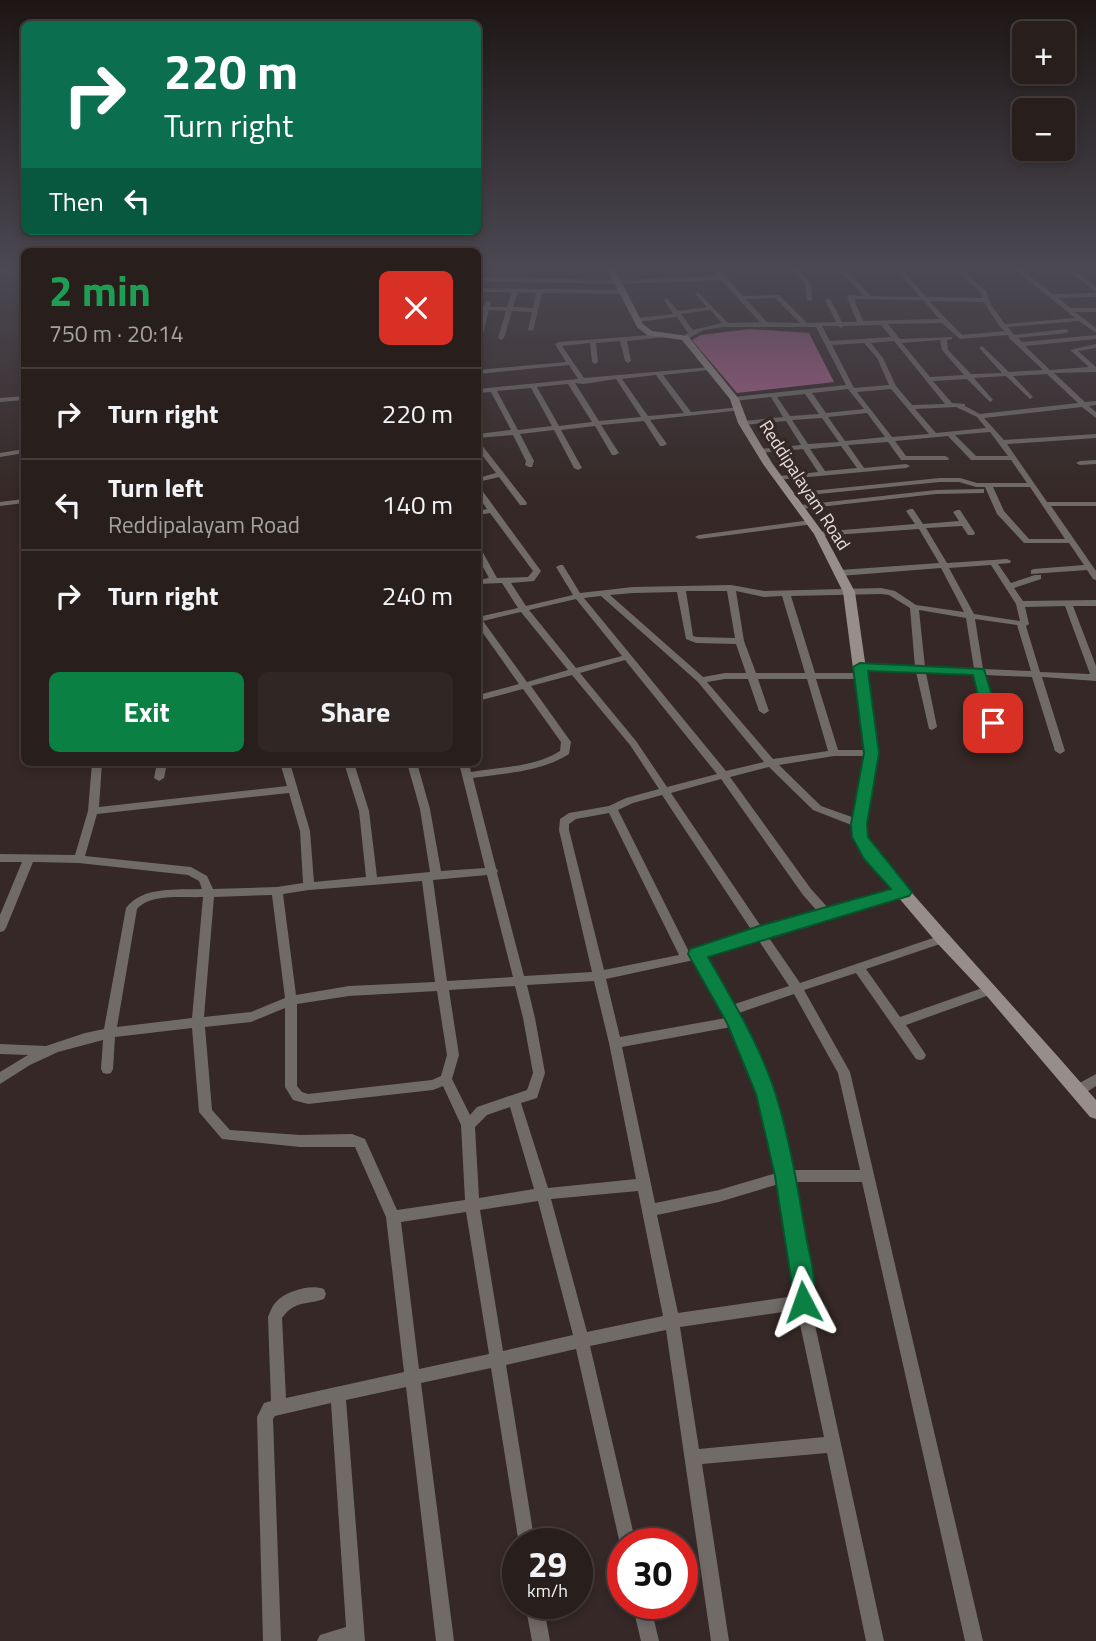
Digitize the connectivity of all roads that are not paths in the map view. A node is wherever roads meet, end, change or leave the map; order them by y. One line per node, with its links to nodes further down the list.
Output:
1 (828, 343): 30 (street)
2 (565, 344): 14 (street)
3 (593, 344): 13 (street)
4 (624, 344): 12 (street)
5 (693, 344): 15 (main road, Reddipalayam Road)
6 (868, 344): 29 (street)
7 (901, 344): 24 (street)
8 (943, 344): 22 (street)
9 (1022, 344): 18 (street)
10 (1096, 346): 17 (street)
11 (982, 348): 21 (street)
12 (628, 360)
13 (595, 362)
14 (571, 363): 16 (street); 25 (street)
15 (709, 368): 20 (street); 40 (main road, Reddipalayam Road)
16 (509, 369): 19 (street); 28 (street)
17 (1096, 369): 18 (street)
18 (1050, 371): 21 (street); 42 (street)
19 (481, 372)
20 (658, 373): 23 (street); 46 (street)
21 (1008, 373): 22 (street); 35 (street)
22 (967, 376): 24 (street); 38 (street)
23 (618, 378): 25 (street); 50 (street)
24 (928, 379): 43 (street)
25 (583, 382): 26 (street)
26 (571, 383): 27 (street); 53 (street)
27 (533, 385): 28 (street); 54 (street)
28 (519, 387): 31 (street)
29 (893, 387): 30 (street); 44 (street)
30 (851, 388): 33 (street); 45 (street)
31 (493, 389): 32 (street); 56 (street)
32 (481, 391)
33 (807, 391): 34 (street); 47 (street)
34 (773, 395): 40 (street); 51 (street)
35 (1030, 397)
36 (21, 398): 37 (street)
37 (0, 400)
38 (990, 400)
39 (1096, 403): 42 (street)
40 (737, 404): 46 (street); 52 (main road, Reddipalayam Road)
41 (970, 404): 43 (street)
42 (1084, 404): 48 (street); 49 (street)
43 (953, 405): 44 (street); 48 (street)
44 (910, 407): 58 (street)
45 (869, 411): 47 (street); 61 (street)
46 (690, 414): 50 (street)
47 (824, 415): 51 (street); 64 (street)
48 (979, 416): 55 (street)
49 (1096, 416)
50 (645, 419): 53 (street); 63 (street)
51 (787, 419): 52 (street); 65 (street)
52 (743, 423): 67 (main road, Reddipalayam Road)
53 (597, 424): 54 (street); 69 (street)
54 (559, 427): 56 (street); 77 (street)
55 (992, 430): 57 (street); 62 (street)
56 (513, 432): 59 (street); 75 (street)
57 (949, 433): 58 (street); 72 (street)
58 (933, 434): 61 (street)
59 (481, 436)
60 (1096, 436): 62 (street)
61 (888, 440): 64 (street); 71 (street)
62 (1002, 442): 72 (street)
63 (663, 444)
64 (847, 445): 65 (street); 78 (street)
65 (804, 448): 67 (street); 79 (street)
66 (481, 450): 80 (street)
67 (760, 451): 81 (main road, Reddipalayam Road)
68 (21, 452): 70 (street)
69 (615, 453)
70 (0, 455)
71 (945, 458)
72 (1013, 458): 83 (street)
73 (1096, 462): 74 (street)
74 (1080, 463)
75 (529, 465)
76 (906, 467): 78 (street)
77 (578, 468)
78 (861, 469): 79 (street)
79 (821, 473): 81 (street)
80 (501, 474): 82 (street); 88 (street)
81 (779, 478): 86 (main road, Reddipalayam Road)
82 (481, 480)
83 (1032, 485): 84 (street); 90 (street)
84 (989, 488): 86 (street); 92 (street); 103 (street)
85 (481, 495): 93 (street)
86 (791, 495): 92 (main road, Reddipalayam Road)
87 (21, 501): 89 (street)
88 (523, 503)
89 (0, 504)
90 (1045, 504): 91 (street); 103 (street)
91 (1096, 504)
92 (801, 507): 97 (main road, Reddipalayam Road)
93 (493, 510): 95 (street); 113 (street)
94 (910, 511): 99 (street)
95 (481, 512)
96 (957, 512): 98 (street)
97 (811, 522): 101 (main road, Reddipalayam Road); 102 (street)
98 (965, 523): 99 (street); 100 (street)
99 (920, 527): 101 (street); 107 (street)
100 (971, 533)
101 (819, 534): 110 (main road, Reddipalayam Road)
102 (699, 537)
103 (1071, 541): 109 (street)
104 (481, 556): 112 (street)
105 (1007, 561): 106 (street)
106 (993, 562): 107 (street); 115 (street)
107 (942, 566): 110 (street); 127 (street)
108 (560, 567): 121 (street)
109 (1089, 567): 111 (street); 115 (street)
110 (840, 573): 118 (main road, Reddipalayam Road)
111 (1096, 577)
112 (494, 580): 113 (street); 114 (street)
113 (505, 581): 126 (street)
114 (481, 582)
115 (1009, 587): 124 (street)
116 (731, 588): 117 (street); 120 (street); 131 (street)
117 (681, 589): 119 (street); 131 (street)
118 (849, 592): 120 (street); 125 (street); 134 (main road, Reddipalayam Road)
119 (603, 593): 121 (street); 141 (street)
120 (786, 594): 140 (street)
121 (578, 596): 126 (street); 132 (street)
122 (1068, 603): 123 (street); 124 (street); 139 (street)
123 (1096, 603)
124 (1020, 604): 130 (street)
125 (914, 607): 127 (street); 133 (street)
126 (524, 610): 128 (street); 136 (street)
127 (970, 615): 130 (street); 135 (street)
128 (481, 619)
129 (481, 624): 142 (street)
130 (1021, 625): 137 (street)
131 (740, 641): 138 (street)
132 (627, 657): 136 (street); 158 (street)
133 (920, 667): 134 (street); 135 (street); 145 (street)
134 (861, 671): 140 (street); 149 (main road, Reddipalayam Road)
135 (979, 671): 137 (street); 146 (street)
136 (576, 672): 142 (street); 161 (street)
137 (1038, 674): 139 (street); 147 (street)
138 (752, 676): 140 (street); 141 (street); 144 (street)
139 (1096, 677)
140 (809, 678): 148 (street)
141 (701, 680): 150 (street)
142 (526, 686): 143 (street); 157 (street)
143 (481, 697)
144 (764, 711)
145 (932, 727)
146 (1000, 749)
147 (1060, 751)
148 (834, 753): 149 (street); 150 (street)
149 (871, 753): 164 (main road, Reddipalayam Road)
150 (771, 764): 158 (street); 164 (street)
151 (97, 766): 163 (street)
152 (161, 766): 159 (street)
153 (286, 766): 160 (street)
154 (350, 766): 170 (street)
155 (413, 766): 169 (street)
156 (465, 766): 157 (street)
157 (468, 776): 168 (street)
158 (725, 777): 161 (street); 175 (street)
159 (159, 778)
160 (291, 789): 163 (street); 171 (street)
161 (665, 792): 162 (street); 177 (street)
162 (612, 809): 179 (street); 181 (street)
163 (93, 811): 167 (street)
164 (859, 824): 174 (main road, Reddipalayam Road)
165 (0, 858): 166 (street)
166 (29, 859): 167 (street); 176 (street)
167 (79, 859): 173 (street)
168 (493, 871): 169 (street); 182 (street)
169 (432, 875): 170 (street); 183 (street)
170 (372, 881): 171 (street)
171 (309, 886): 172 (street)
172 (277, 891): 173 (street); 186 (street)
173 (209, 892): 188 (street); 190 (street)
174 (903, 892): 175 (street); 178 (main road, Reddipalayam Road)
175 (827, 914): 177 (street)
176 (0, 928)
177 (759, 933): 179 (street); 184 (street)
178 (942, 939): 180 (street); 185 (main road, Reddipalayam Road)
179 (691, 956): 181 (street); 187 (street)
180 (859, 968): 184 (street); 189 (street)
181 (598, 976): 182 (street); 191 (street)
182 (518, 983): 183 (street); 200 (street)
183 (442, 986): 186 (street); 197 (street)
184 (798, 990): 187 (street); 204 (street)
185 (991, 990): 189 (street); 199 (main road, Reddipalayam Road)
186 (291, 1000): 188 (street); 197 (street)
187 (732, 1016): 191 (street); 203 (street)
188 (198, 1021): 190 (street); 209 (street)
189 (896, 1023): 194 (street)
190 (109, 1035): 193 (street); 195 (street)
191 (615, 1043): 205 (street)
192 (0, 1049): 193 (street)
193 (46, 1051): 196 (street)
194 (920, 1055)
195 (107, 1069)
196 (0, 1079)
197 (446, 1079): 202 (street)
198 (1096, 1079): 199 (street)
199 (1077, 1091): 201 (main road, Reddipalayam Road)
200 (514, 1102): 202 (street); 206 (street)
201 (1096, 1112)
202 (468, 1125): 207 (street)
203 (786, 1176): 204 (street); 208 (street); 211 (street)
204 (868, 1176): 232 (street)
205 (644, 1184): 206 (street); 208 (street)
206 (544, 1194): 207 (street); 213 (street)
207 (472, 1205): 209 (street); 214 (street)
208 (649, 1210): 212 (street)
209 (393, 1217): 215 (street)
210 (319, 1294): 217 (street)
211 (803, 1302): 212 (street); 218 (street)
212 (672, 1321): 213 (street); 219 (street)
213 (583, 1339): 214 (street); 221 (street)
214 (496, 1359): 215 (street); 220 (street)
215 (412, 1377): 216 (street); 227 (street)
216 (338, 1394): 217 (street); 224 (street)
217 (279, 1404): 225 (street)
218 (834, 1444): 219 (street); 231 (street)
219 (694, 1457): 230 (street)
220 (524, 1528)
221 (624, 1528)
222 (537, 1619): 228 (street)
223 (645, 1619): 229 (street)
224 (356, 1637): 226 (street)
225 (272, 1641)
226 (326, 1641)
227 (445, 1641)
228 (541, 1641)
229 (650, 1641)
230 (720, 1641)
231 (875, 1641)
232 (974, 1641)

